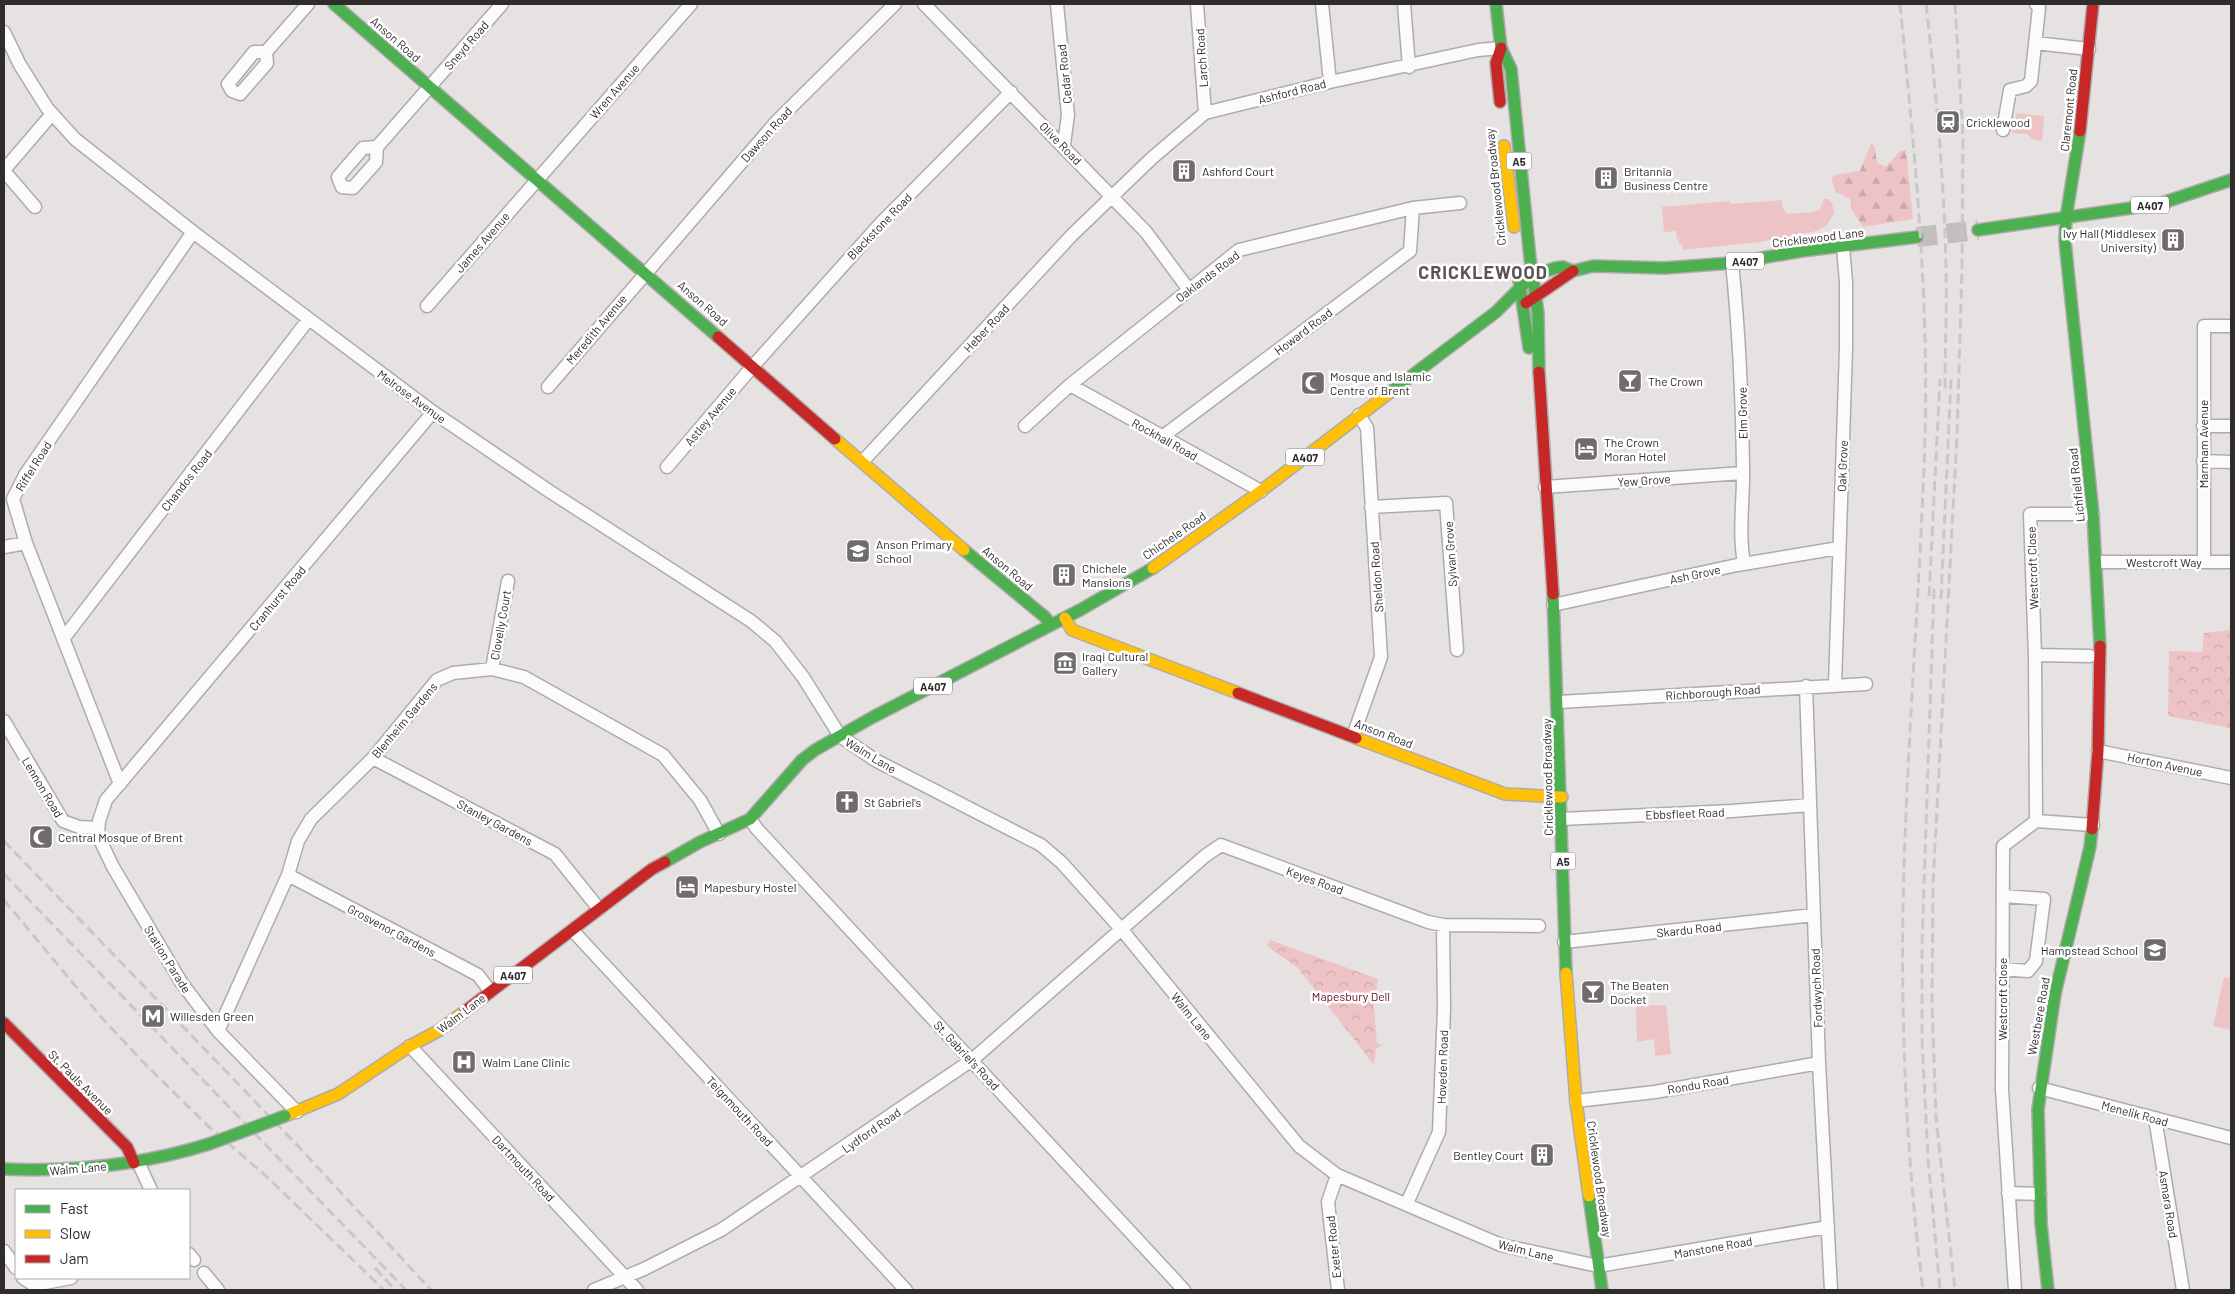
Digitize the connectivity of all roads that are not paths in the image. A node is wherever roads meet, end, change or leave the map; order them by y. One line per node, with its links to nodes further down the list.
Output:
1 (308, 4): 18 (street)
2 (334, 4): 21 (main road, Anson Road)
3 (502, 4): 21 (street, Sneyd Road)
4 (691, 4): 31 (street, Wren Avenue)
5 (895, 4): 46 (street, Dawson Road)
6 (924, 4): 22 (street, Olive Road)
7 (1057, 4): 28 (street, Cedar Road)
8 (1197, 4): 24 (street, Larch Road)
9 (1322, 4): 20 (street)
10 (1404, 4): 19 (street)
11 (1496, 4): 16 (main road, Cricklewood Broadway / A5)
12 (2036, 4): 15 (street)
13 (2093, 4): 17 (main road, Claremont Road)
14 (4, 32): 25 (street, Melrose Avenue)
15 (2035, 43): 17 (street); 26 (street)
16 (1501, 48): 19 (street, Ashford Road); 23 (main road, Cricklewood Broadway / A5); 47 (main road, Cricklewood Broadway / A5)
17 (2089, 49): 37 (main road, Claremont Road)
18 (266, 52)
19 (1409, 66): 20 (street, Ashford Road)
20 (1330, 82): 24 (street, Ashford Road)
21 (430, 86): 29 (street, Sneyd Road); 31 (main road, Anson Road)
22 (1011, 92): 28 (street, Olive Road); 56 (street, Blackstone Road)
23 (1501, 112)
24 (1205, 113): 33 (street, Ashford Road)
25 (52, 114): 30 (street); 39 (street, Melrose Avenue)
26 (2003, 130)
27 (1504, 139): 41 (main road, Cricklewood Broadway / A5)
28 (1064, 144): 33 (street, Olive Road)
29 (377, 147)
30 (4, 171): 35 (street)
31 (537, 179): 46 (main road, Anson Road); 51 (street, James Avenue)
32 (2231, 180): 37 (main road, A407)
33 (1113, 197): 49 (street, Olive Road); 66 (street, Heber Road)
34 (1460, 203): 36 (street, Oaklands Road)
35 (35, 206)
36 (1413, 208): 49 (street, Oaklands Road); 65 (street, Howard Road)
37 (2066, 218): 38 (main road, A407); 74 (main road, Lichfield Road)
38 (1978, 230)
39 (192, 232): 54 (street, Melrose Avenue); 75 (street, Riffel Road)
40 (1917, 237): 42 (main road, Cricklewood Lane / A407)
41 (1515, 239)
42 (1843, 247): 43 (main road, Cricklewood Lane / A407); 77 (street, Oak Grove)
43 (1732, 263): 45 (main road, Cricklewood Lane / A407); 70 (street, Elm Grove)
44 (1518, 265): 48 (main road, Cricklewood Broadway / A5)
45 (1573, 271): 47 (main road, Cricklewood Lane / A407); 50 (main road, Cricklewood Lane / A407)
46 (645, 272): 56 (main road, Anson Road); 59 (street, Meredith Avenue)
47 (1532, 276): 48 (main road, A407); 50 (main road, Cricklewood Broadway / A5)
48 (1520, 289): 52 (main road, Cricklewood Broadway / A5); 53 (main road, Chichele Road / A407)
49 (1189, 290): 58 (street, Oaklands Road)
50 (1535, 294): 52 (main road, A407); 57 (main road, Cricklewood Broadway / A5)
51 (428, 306)
52 (1522, 306): 53 (main road, Chichele Road / A407); 57 (main road, Cricklewood Broadway / A5)
53 (1496, 312): 61 (main road, Chichele Road / A407)
54 (308, 320): 60 (street, Melrose Avenue); 86 (street, Chandos Road)
55 (2231, 326): 63 (street, Marnham Avenue)
56 (753, 366): 66 (main road, Anson Road); 69 (street, Astley Avenue)
57 (1538, 382): 71 (main road, Cricklewood Broadway / A5)
58 (1070, 385): 62 (street, Oaklands Road); 65 (street, Rockhall Road)
59 (548, 386)
60 (434, 412): 96 (street, Melrose Avenue); 101 (street, Cranhurst Road)
61 (1359, 415): 72 (main road, Chichele Road / A407); 73 (street, Sheldon Road)
62 (1025, 426)
63 (2204, 426): 64 (street); 67 (street, Marnham Avenue)
64 (2231, 426)
65 (1162, 437): 72 (street, Rockhall Road)
66 (863, 461): 85 (main road, Anson Road)
67 (2203, 461): 68 (street); 79 (street, Marnham Avenue)
68 (2231, 462)
69 (667, 467)
70 (1743, 473): 71 (street, Yew Grove); 81 (street, Elm Grove)
71 (1545, 487): 83 (main road, Cricklewood Broadway / A5)
72 (1261, 491): 84 (main road, Chichele Road / A407)
73 (1371, 507): 87 (street, Sylvan Grove); 97 (street, Sheldon Road)
74 (2093, 514): 78 (main road, Lichfield Road); 88 (street, Westcroft Close)
75 (26, 543): 76 (street); 86 (street, Riffel Road)
76 (4, 547)
77 (1839, 548): 81 (street, Ash Grove); 92 (street, Oak Grove)
78 (2096, 562): 79 (street, Westcroft Way); 98 (main road, Lichfield Road)
79 (2204, 562): 80 (street, Westcroft Way)
80 (2231, 562)
81 (1744, 563): 83 (street, Ash Grove)
82 (508, 580): 90 (street, Clovelly Court)
83 (1553, 605): 94 (main road, Cricklewood Broadway / A5)
84 (1065, 618): 85 (main road, Chichele Road / A407); 97 (main road, Anson Road)
85 (1051, 626): 96 (main road, Chichele Road / A407)
86 (64, 639): 101 (street, Riffel Road)
87 (1457, 650)
88 (2035, 655): 89 (street); 106 (street, Westcroft Close)
89 (2090, 656)
90 (492, 669): 99 (street, Blenheim Gardens); 109 (street, Blenheim Gardens)
91 (1866, 684): 92 (street, Richborough Road)
92 (1835, 685): 93 (street, Richborough Road)
93 (1806, 686): 94 (street, Richborough Road); 103 (street, Fordwych Road)
94 (1559, 702): 102 (main road, Cricklewood Broadway / A5)
95 (4, 721): 108 (street, Lennon Road)
96 (840, 736): 104 (main road, Walm Lane / A407); 116 (street, Walm Lane)
97 (1353, 736): 102 (main road, Anson Road)
98 (2098, 750): 100 (street, Horton Avenue); 107 (main road, Westbere Road)
99 (373, 758): 110 (street, Blenheim Gardens); 112 (street, Stanley Gardens)
100 (2231, 778)
101 (120, 784): 108 (street)
102 (1562, 797): 105 (main road, Cricklewood Broadway / A5)
103 (1810, 805): 105 (street, Ebbsfleet Road); 113 (street, Fordwych Road)
104 (750, 819): 109 (main road, Walm Lane / A407); 124 (street, St. Gabriel's Road)
105 (1561, 819): 118 (main road, Cricklewood Broadway / A5)
106 (2036, 821): 107 (street); 111 (street, Westcroft Close)
107 (2093, 825): 126 (main road, Westbere Road)
108 (98, 828): 122 (street, Station Parade)
109 (719, 834): 112 (main road, Walm Lane / A407)
110 (288, 875): 120 (street, Grosvenor Gardens); 122 (street, Blenheim Gardens)
111 (2003, 896): 119 (street, Westcroft Close); 119 (street)
112 (598, 909): 117 (main road, Walm Lane / A407)
113 (1814, 915): 118 (street, Skardu Road); 125 (street, Fordwych Road)
114 (1443, 925): 115 (street, Keyes Road); 116 (street, Keyes Road); 138 (street, Hoveden Road)
115 (1539, 926)
116 (1122, 930): 124 (street, Lydford Road); 133 (street, Walm Lane)
117 (573, 931): 120 (main road, Walm Lane / A407); 134 (street, Teignmouth Road)
118 (1564, 942): 127 (main road, Cricklewood Broadway / A5)
119 (2002, 969): 136 (street, Westcroft Close)
120 (490, 991): 123 (main road, Walm Lane / A407)
121 (6, 1031): 131 (main road, St. Pauls Avenue)
122 (218, 1031): 128 (street, Station Parade)
123 (410, 1046): 128 (main road, Walm Lane / A407); 144 (street, Dartmouth Road)
124 (972, 1060): 134 (street, Lydford Road); 151 (street, St. Gabriel's Road)
125 (1819, 1063): 127 (street, Rondu Road); 139 (street, Fordwych Road)
126 (2039, 1088): 129 (street, Menelik Road); 137 (main road, Westbere Road)
127 (1576, 1101): 141 (main road, Cricklewood Broadway / A5)
128 (291, 1114): 131 (main road, Walm Lane / A407, bridge)
129 (2154, 1118): 130 (street, Menelik Road); 157 (street, Asmara Road)
130 (2231, 1138)
131 (136, 1163): 132 (main road, Walm Lane / A407); 135 (street)
132 (4, 1169)
133 (1337, 1174): 138 (street, Walm Lane); 152 (street, Exeter Road)
134 (801, 1178): 144 (street, Lydford Road); 150 (street, Teignmouth Road)
135 (150, 1189)
136 (2008, 1193): 137 (street); 155 (street, Westcroft Close)
137 (2040, 1194): 156 (main road, Westbere Road)
138 (1407, 1203): 141 (street, Walm Lane)
139 (1828, 1227): 141 (street, Manstone Road); 154 (street, Fordwych Road)
140 (4, 1251): 142 (street)
141 (1598, 1266): 153 (main road, Cricklewood Broadway / A5)
142 (15, 1267)
143 (204, 1273): 147 (street)
144 (625, 1277): 148 (street, Lydford Road); 149 (street, Dartmouth Road)
145 (25, 1279): 146 (street)
146 (66, 1279)
147 (218, 1290)
148 (594, 1290)
149 (637, 1290)
150 (906, 1290)
151 (1184, 1290)
152 (1338, 1290)
153 (1602, 1290)
154 (1831, 1290)
155 (2015, 1290)
156 (2048, 1290)
157 (2182, 1290)

